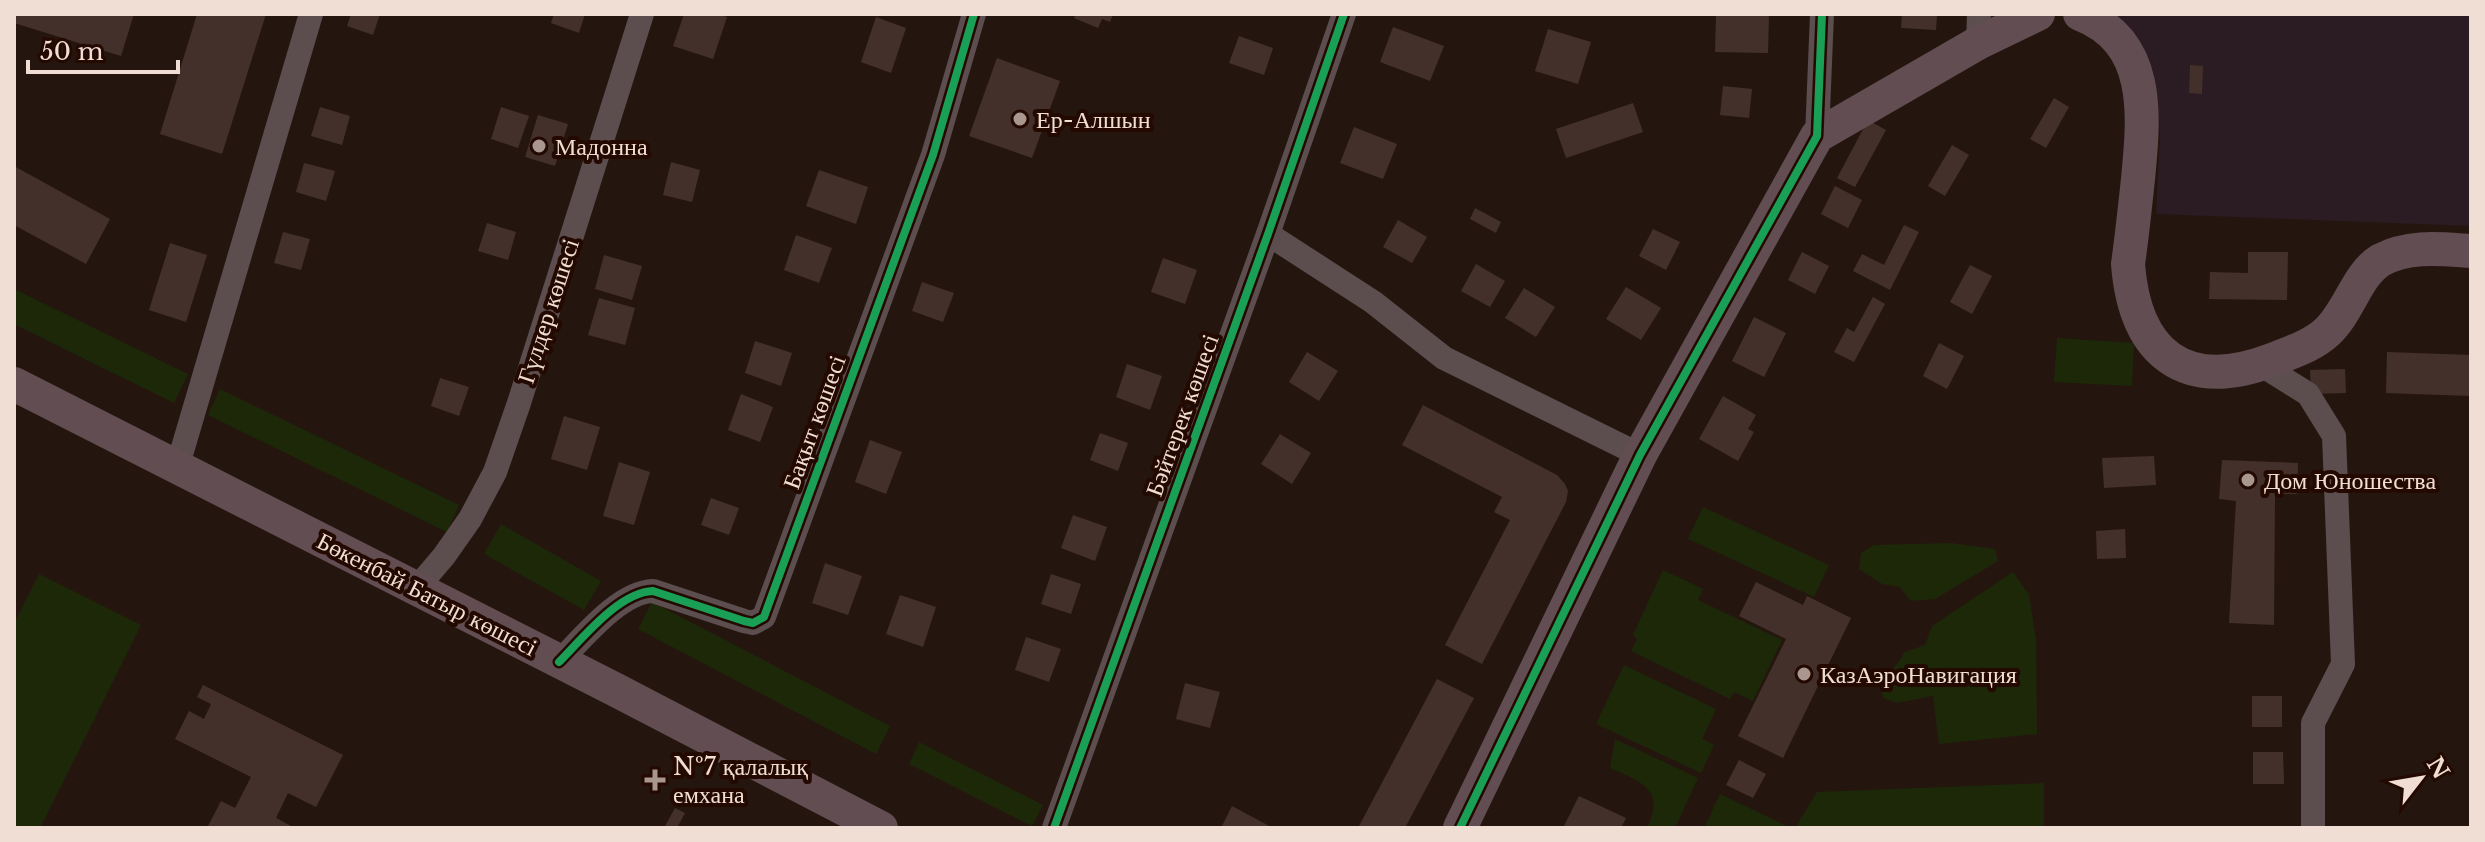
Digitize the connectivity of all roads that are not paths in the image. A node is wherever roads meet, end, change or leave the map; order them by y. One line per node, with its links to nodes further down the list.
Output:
1 (311, 14): 15 (street)
2 (642, 14): 16 (street, Гүлдер көшесі)
3 (974, 14): 17 (street, Бақыт көшесі)
4 (1344, 14): 10 (street, Бәйтерек көшесі)
5 (1822, 14): 9 (street)
6 (2038, 14): 8 (street)
7 (2080, 14): 12 (street)
8 (1978, 28): 9 (street)
9 (1817, 136): 14 (street)
10 (1268, 234): 14 (street); 19 (street, Бәйтерек көшесі)
11 (2471, 251): 12 (street)
12 (2260, 364): 21 (street)
13 (14, 384): 15 (street, Бөкенбай Батыр көшесі)
14 (1640, 455): 20 (street)
15 (177, 468): 16 (street, Бөкенбай Батыр көшесі)
16 (416, 589): 17 (street, Бөкенбай Батыр көшесі)
17 (559, 662): 18 (street, Бөкенбай Батыр көшесі)
18 (881, 828)
19 (1054, 828)
20 (1460, 828)
21 (2313, 828)

